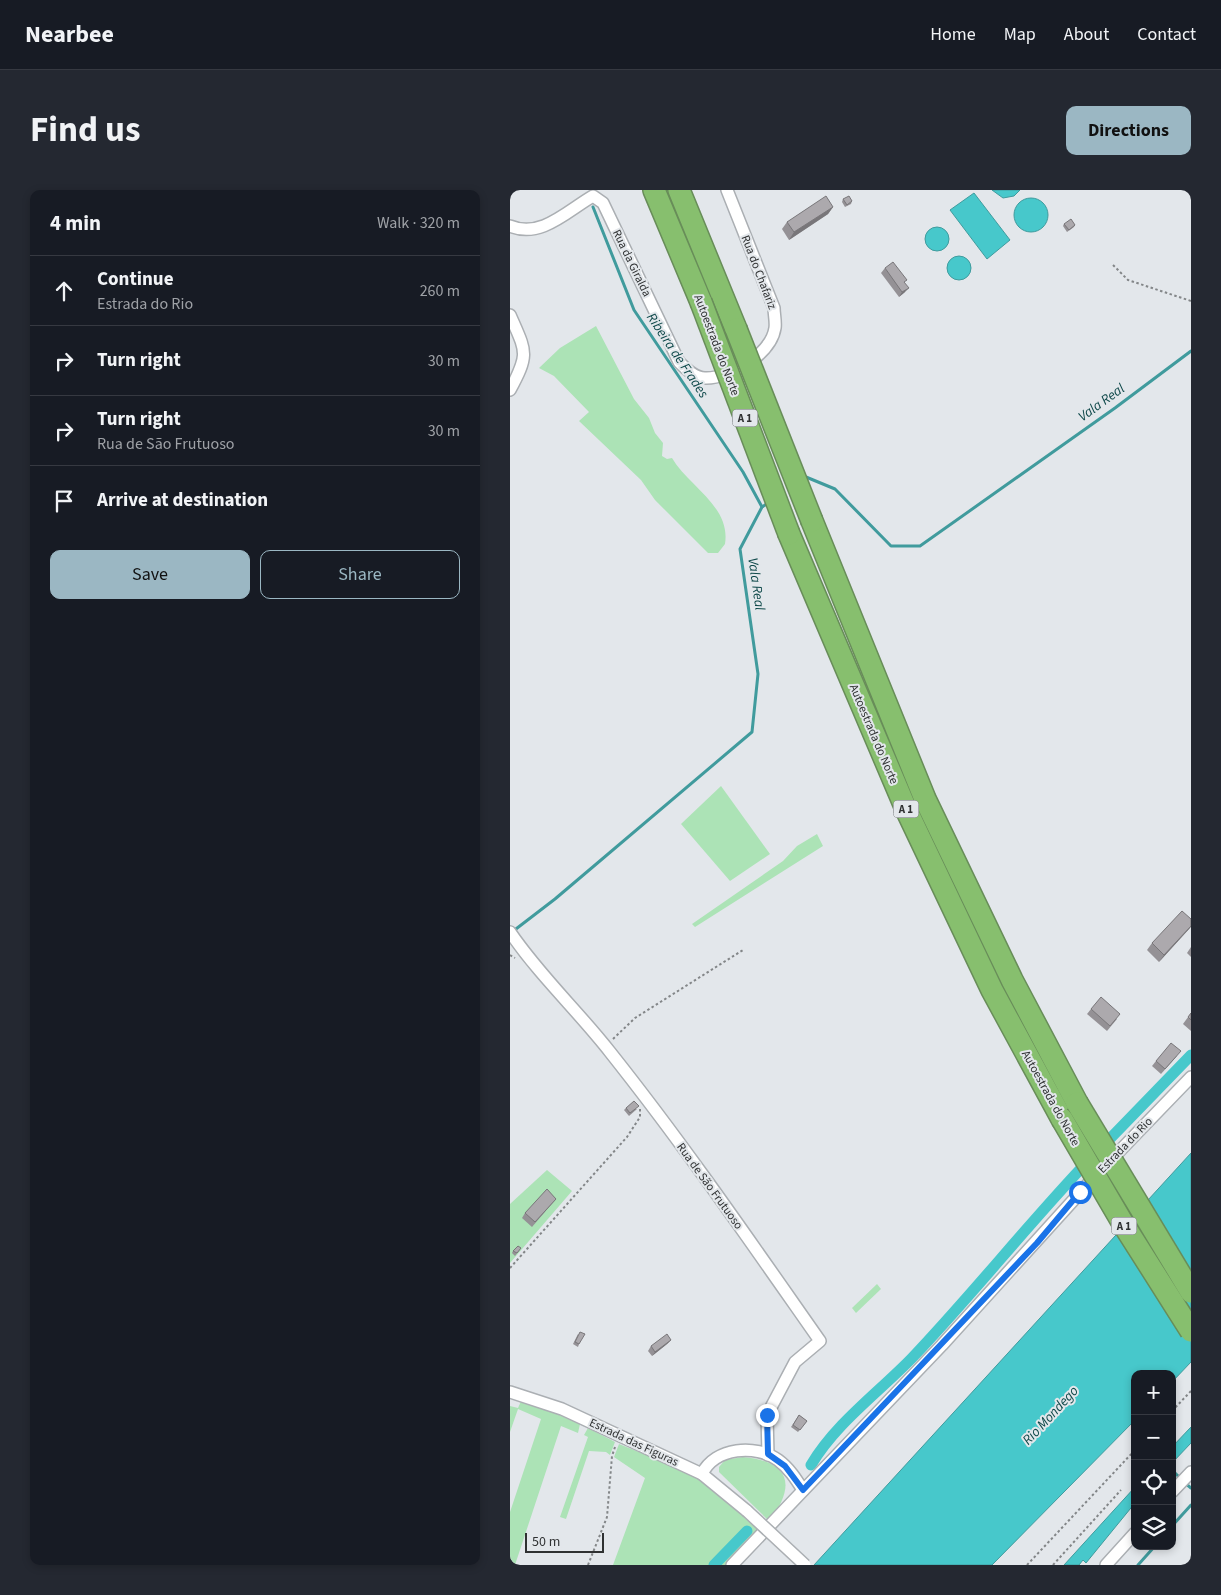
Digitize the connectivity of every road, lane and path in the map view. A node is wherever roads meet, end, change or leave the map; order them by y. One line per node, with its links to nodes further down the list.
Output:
1 (654, 190): 19 (highway, Autoestrada do Norte / A 1, bridge)
2 (679, 190): 18 (highway, Autoestrada do Norte / A 1, bridge)
3 (727, 190): 8 (street, Rua do Chafariz)
4 (510, 226): 8 (street, Rua da Giralda)
5 (1113, 265): 6 (path)
6 (1191, 300)
7 (510, 314): 9 (street)
8 (761, 354)
9 (510, 390)
10 (510, 932): 14 (street, Rua de São Frutuoso)
11 (743, 950): 14 (path)
12 (510, 955): 13 (path)
13 (517, 959)
14 (609, 1051): 24 (street, Rua de São Frutuoso)
15 (1191, 1077): 29 (street, Estrada do Rio)
16 (640, 1108): 17 (path)
17 (510, 1268)
18 (1191, 1292)
19 (1191, 1331)
20 (1191, 1391): 22 (path)
21 (510, 1392): 23 (street, Estrada das Figuras)
22 (1176, 1407)
23 (619, 1436): 27 (street, Estrada das Figuras); 32 (path)
24 (768, 1454): 27 (street); 29 (street)
25 (1131, 1454): 35 (path)
26 (1191, 1472): 28 (street)
27 (702, 1474): 34 (street, Estrada das Figuras, bridge)
28 (1176, 1488)
29 (803, 1490): 33 (street, Estrada do Rio)
30 (1121, 1490): 36 (path)
31 (1131, 1537): 37 (street)
32 (588, 1565)
33 (732, 1565)
34 (805, 1565)
35 (1026, 1565)
36 (1053, 1565)
37 (1106, 1565)

